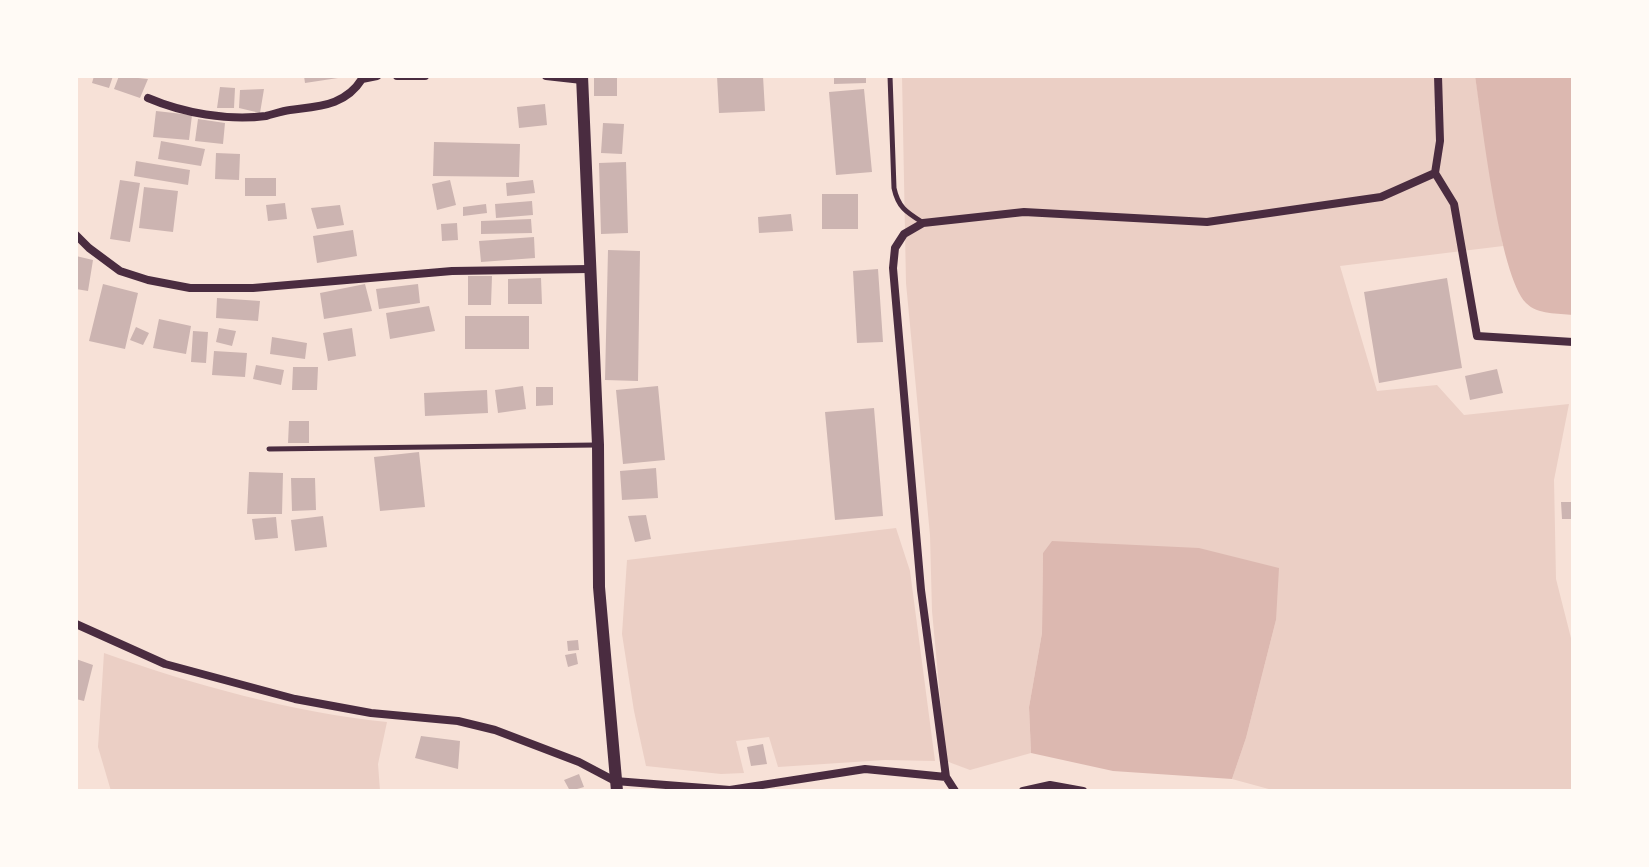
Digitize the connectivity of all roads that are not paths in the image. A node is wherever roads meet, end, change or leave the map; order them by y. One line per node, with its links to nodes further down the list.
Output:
1 (377, 76): 8 (street)
2 (397, 76): 3 (street)
3 (425, 76)
4 (546, 76): 7 (street)
5 (890, 76): 10 (lane)
6 (1438, 76): 9 (street)
7 (582, 78): 12 (street)
8 (148, 98)
9 (1435, 173): 10 (street); 13 (street)
10 (923, 223): 17 (street)
11 (76, 235): 12 (street)
12 (589, 269): 14 (street)
13 (1573, 342)
14 (598, 445): 15 (lane); 18 (street)
15 (269, 449)
16 (76, 624): 18 (street)
17 (946, 777): 18 (street); 19 (street)
18 (616, 786)
19 (955, 791)
20 (1023, 791): 21 (street)
21 (1083, 791)

